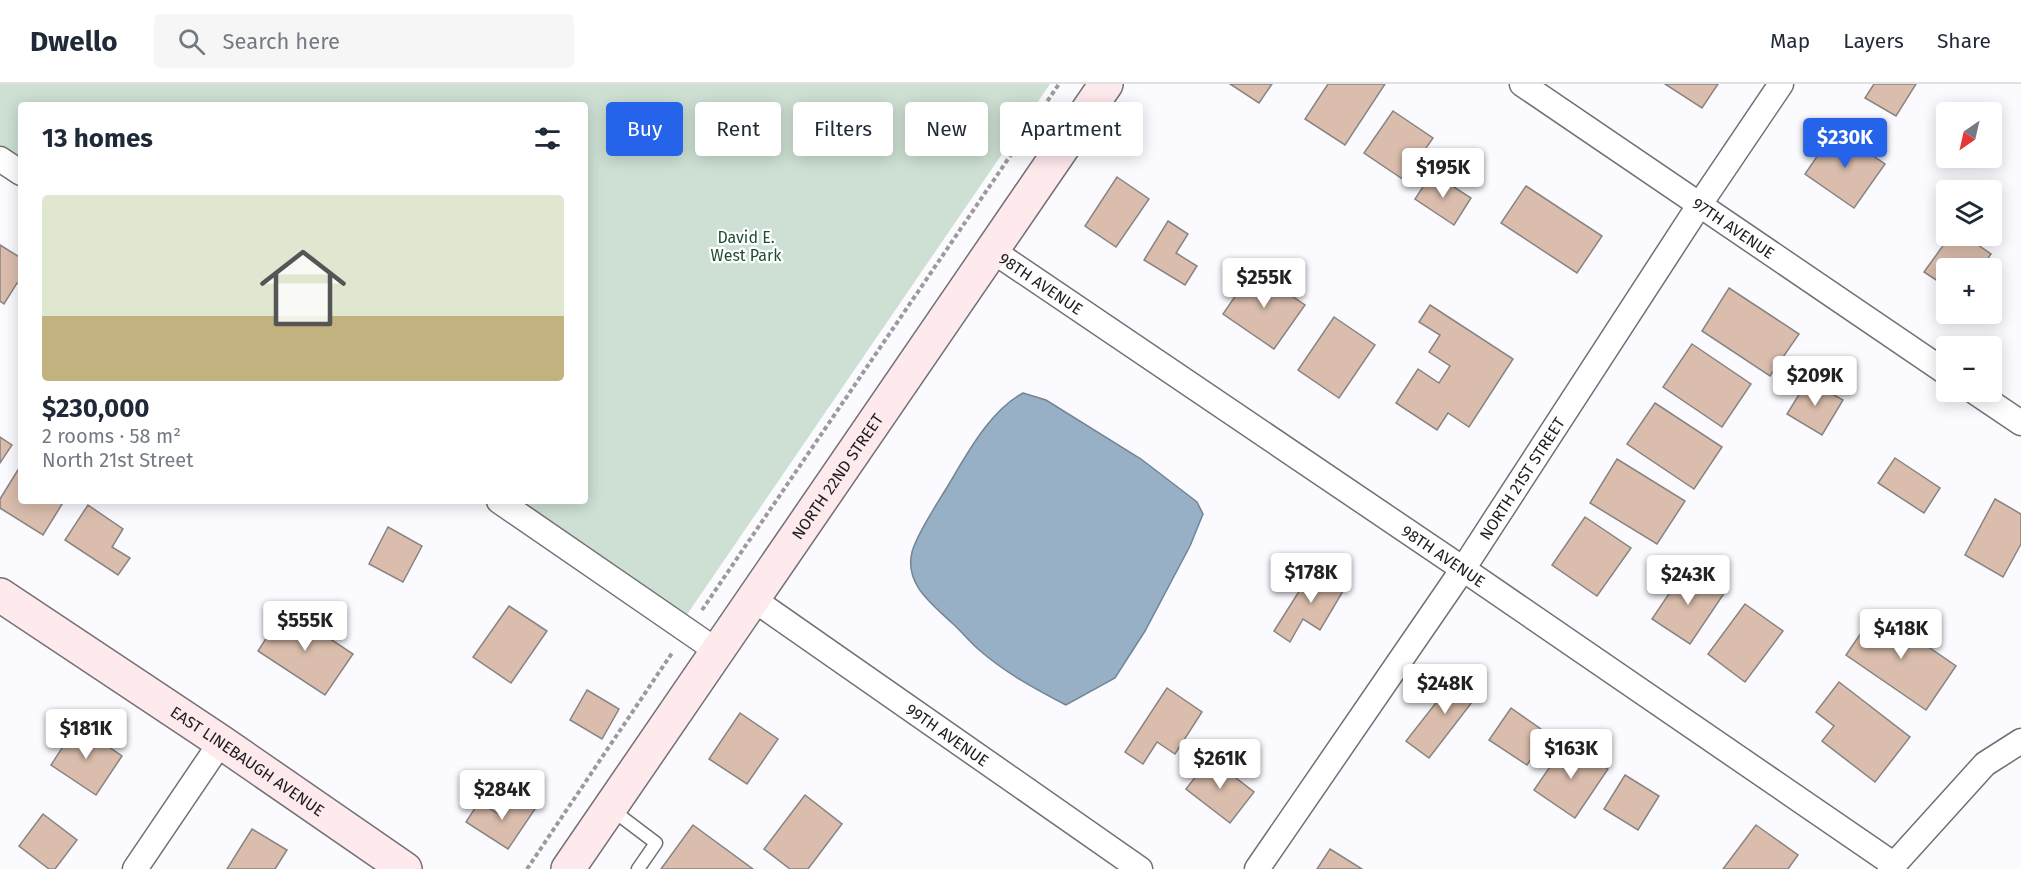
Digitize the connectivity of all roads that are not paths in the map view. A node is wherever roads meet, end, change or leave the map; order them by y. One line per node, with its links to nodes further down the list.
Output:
1 (1106, 84): 7 (street, NORTH 22ND STREET)
2 (1522, 84): 6 (street, 97TH AVENUE)
3 (1781, 84): 6 (street, NORTH 21ST STREET)
4 (0, 159): 5 (street)
5 (18, 171)
6 (1700, 204): 8 (street, 97TH AVENUE); 12 (street, NORTH 21ST STREET)
7 (993, 251): 12 (street, 98TH AVENUE); 14 (street, NORTH 22ND STREET)
8 (1936, 365)
9 (1990, 402): 10 (street)
10 (2021, 423)
11 (503, 504): 15 (street)
12 (1463, 568): 19 (street, 98TH AVENUE); 25 (street, NORTH 21ST STREET)
13 (0, 595): 17 (street, EAST LINEBAUGH AVENUE)
14 (753, 600): 15 (street, NORTH 22ND STREET); 24 (street, 99TH AVENUE)
15 (717, 651): 18 (street, NORTH 22ND STREET)
16 (2021, 741): 19 (street)
17 (221, 742): 20 (street); 21 (street, EAST LINEBAUGH AVENUE)
18 (610, 808): 22 (street, NORTH 22ND STREET); 23 (lane)
19 (1891, 867)
20 (135, 869)
21 (405, 869)
22 (568, 869)
23 (638, 869)
24 (1140, 869)
25 (1257, 869)

